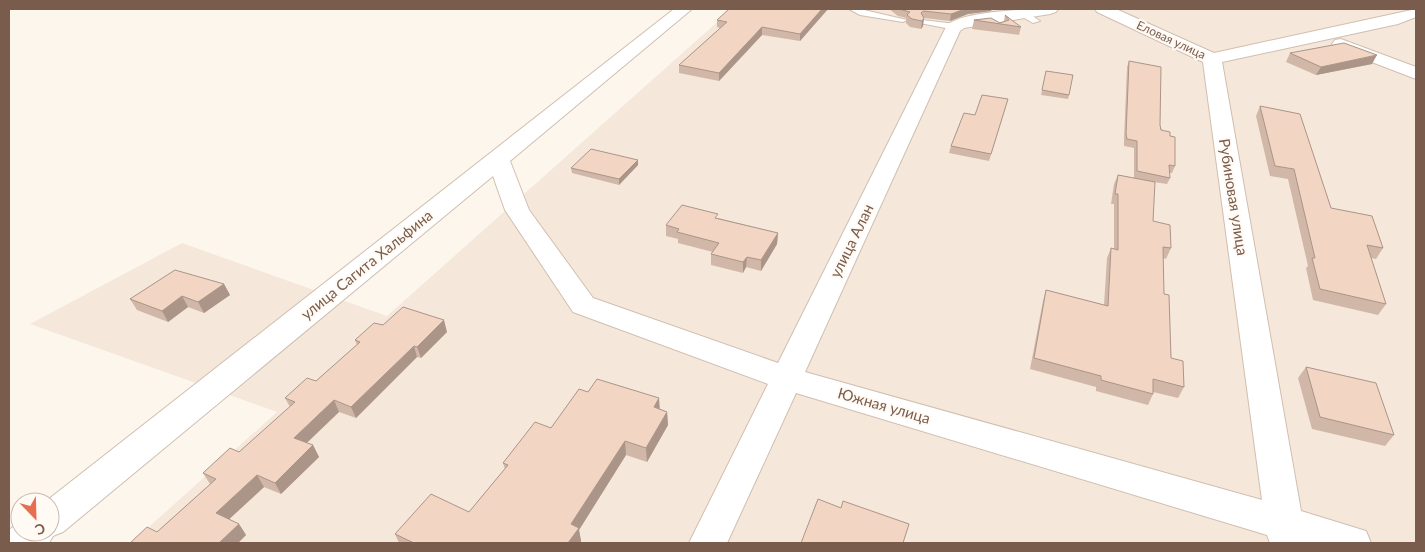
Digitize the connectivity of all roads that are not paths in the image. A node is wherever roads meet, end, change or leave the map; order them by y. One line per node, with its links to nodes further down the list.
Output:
1 (684, 9): 12 (street, улица Сагита Хальфина)
2 (853, 9): 6 (lane)
3 (1103, 9): 10 (street, Еловая улица)
4 (1416, 10): 9 (street)
5 (1020, 18): 8 (street)
6 (903, 20)
7 (925, 22): 8 (lane)
8 (956, 27): 13 (street, улица Алан)
9 (1321, 36): 10 (street); 11 (street)
10 (1212, 59): 15 (street, Рубиновая улица)
11 (1416, 73)
12 (498, 159): 13 (street, Южная улица); 14 (street, улица Сагита Хальфина)
13 (786, 378): 15 (street, Южная улица); 16 (street, улица Алан)
14 (60, 512)
15 (1286, 533): 17 (street, Южная улица)
16 (708, 543)
17 (1352, 543)

